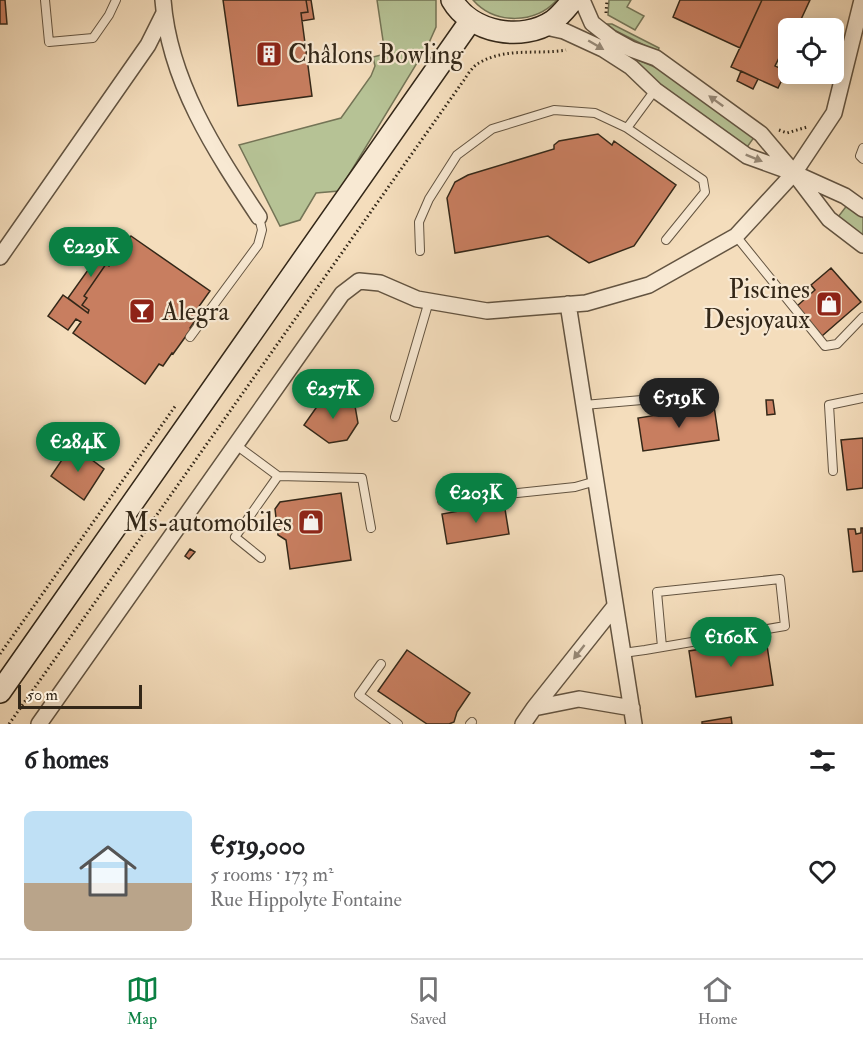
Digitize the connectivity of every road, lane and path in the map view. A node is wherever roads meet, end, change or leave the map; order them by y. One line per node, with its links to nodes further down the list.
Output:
1 (45, 0): 2 (lane)
2 (116, 0)
3 (452, 0): 8 (main road)
4 (573, 0): 9 (main road)
5 (582, 0): 15 (street, one-way to 5)
6 (862, 0): 10 (street)
7 (164, 6): 17 (street); 22 (street)
8 (471, 20): 9 (main road); 42 (main road)
9 (541, 26): 11 (street, one-way to 11)
10 (858, 40): 15 (street)
11 (655, 90): 12 (lane); 15 (street, one-way to 15)
12 (627, 128): 19 (lane); 21 (lane)
13 (863, 148): 14 (lane)
14 (863, 159)
15 (794, 173): 16 (street); 18 (street); 20 (street)
16 (863, 209)
17 (259, 217): 26 (lane)
18 (736, 236): 24 (street); 25 (lane)
19 (666, 240)
20 (863, 245)
21 (420, 251)
22 (0, 257)
23 (429, 301): 24 (street); 30 (lane); 31 (street)
24 (568, 304): 29 (street)
25 (863, 317)
26 (190, 337)
27 (711, 394): 29 (lane)
28 (863, 398): 32 (lane)
29 (584, 405): 34 (street)
30 (395, 417)
31 (236, 445): 33 (lane); 45 (street)
32 (833, 471)
33 (278, 476): 36 (lane); 37 (lane)
34 (596, 482): 35 (lane); 38 (street)
35 (442, 501)
36 (371, 528)
37 (261, 558)
38 (615, 606): 40 (street); 43 (street, one-way to 43)
39 (662, 646): 39 (lane); 40 (lane)
40 (623, 653): 44 (street)
41 (381, 664): 46 (lane)
42 (0, 692)
43 (534, 708): 44 (street); 47 (street)
44 (633, 716)
45 (39, 724)
46 (398, 724)
47 (523, 724)

